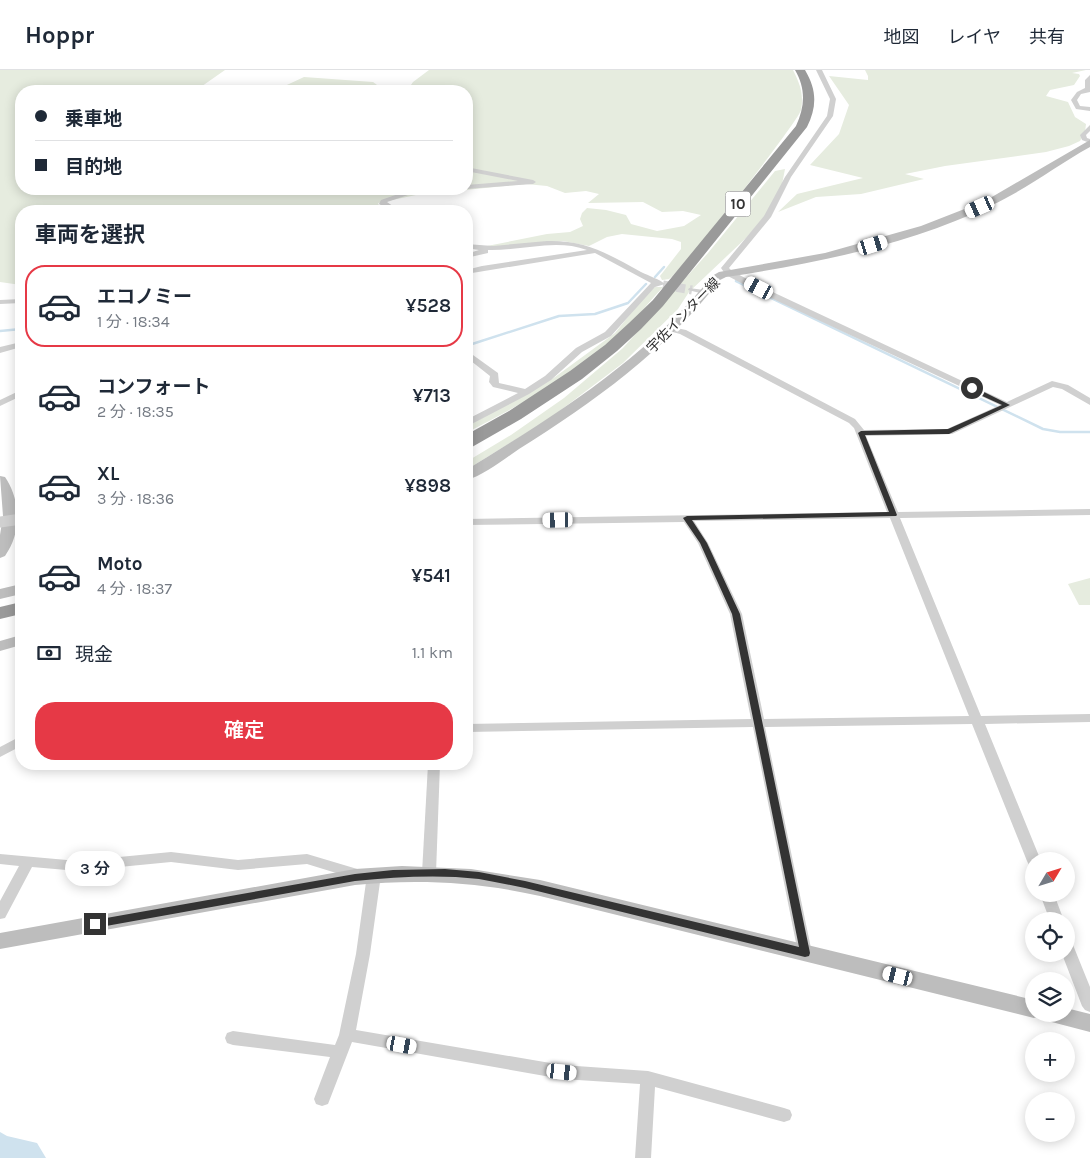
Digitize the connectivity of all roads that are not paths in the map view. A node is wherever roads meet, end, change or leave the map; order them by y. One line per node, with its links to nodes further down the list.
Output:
1 (800, 70): 19 (highway, 10)
2 (819, 70): 16 (street)
3 (1089, 84): 4 (street)
4 (1090, 109)
5 (1090, 127): 6 (street)
6 (1090, 142): 16 (main road, 宇佐インター線)
7 (473, 170): 8 (street)
8 (473, 186)
9 (400, 195): 10 (street)
10 (385, 205)
11 (473, 247): 12 (street)
12 (492, 249): 13 (street); 14 (street)
13 (593, 250): 15 (street); 24 (street)
14 (473, 254)
15 (473, 270)
16 (729, 273): 20 (street, 宇佐インター線); 28 (street)
17 (15, 301): 18 (street)
18 (0, 302)
19 (635, 326): 31 (highway, 10); 32 (highway)
20 (672, 329): 30 (street); 33 (street, 宇佐インター線)
21 (15, 346): 22 (street)
22 (0, 350)
23 (473, 358): 24 (street)
24 (526, 392): 29 (street)
25 (15, 396): 27 (street)
26 (1090, 402): 28 (street)
27 (0, 403)
28 (1007, 405): 30 (street)
29 (473, 420)
30 (861, 433): 36 (street)
31 (473, 439)
32 (473, 451)
33 (473, 472)
34 (0, 480): 41 (main road)
35 (1090, 512): 36 (street)
36 (894, 515): 37 (street); 49 (street)
37 (687, 518): 40 (street); 50 (street)
38 (15, 520): 39 (street, bridge)
39 (0, 522)
40 (473, 522)
41 (1, 551)
42 (15, 590): 43 (street)
43 (0, 594)
44 (15, 609): 45 (highway)
45 (0, 613)
46 (15, 642): 47 (street)
47 (0, 646)
48 (1090, 718): 49 (street)
49 (976, 720): 50 (street); 55 (street)
50 (758, 723): 51 (street); 62 (street)
51 (473, 728)
52 (15, 744): 53 (street)
53 (0, 753)
54 (434, 770): 58 (street)
55 (1030, 852)
56 (0, 859): 57 (street)
57 (28, 862): 59 (street); 60 (street)
58 (428, 873): 59 (street); 62 (street)
59 (368, 876): 61 (street); 68 (street)
60 (0, 914)
61 (0, 941)
62 (805, 953): 65 (street)
63 (1073, 962): 64 (street)
64 (1090, 1006)
65 (1025, 1007)
66 (1075, 1019): 67 (street)
67 (1090, 1023)
68 (346, 1035): 70 (street); 71 (street)
69 (233, 1038): 70 (street)
70 (341, 1052): 72 (street)
71 (648, 1078): 73 (street); 74 (street)
72 (322, 1100)
73 (784, 1115)
74 (643, 1158)

